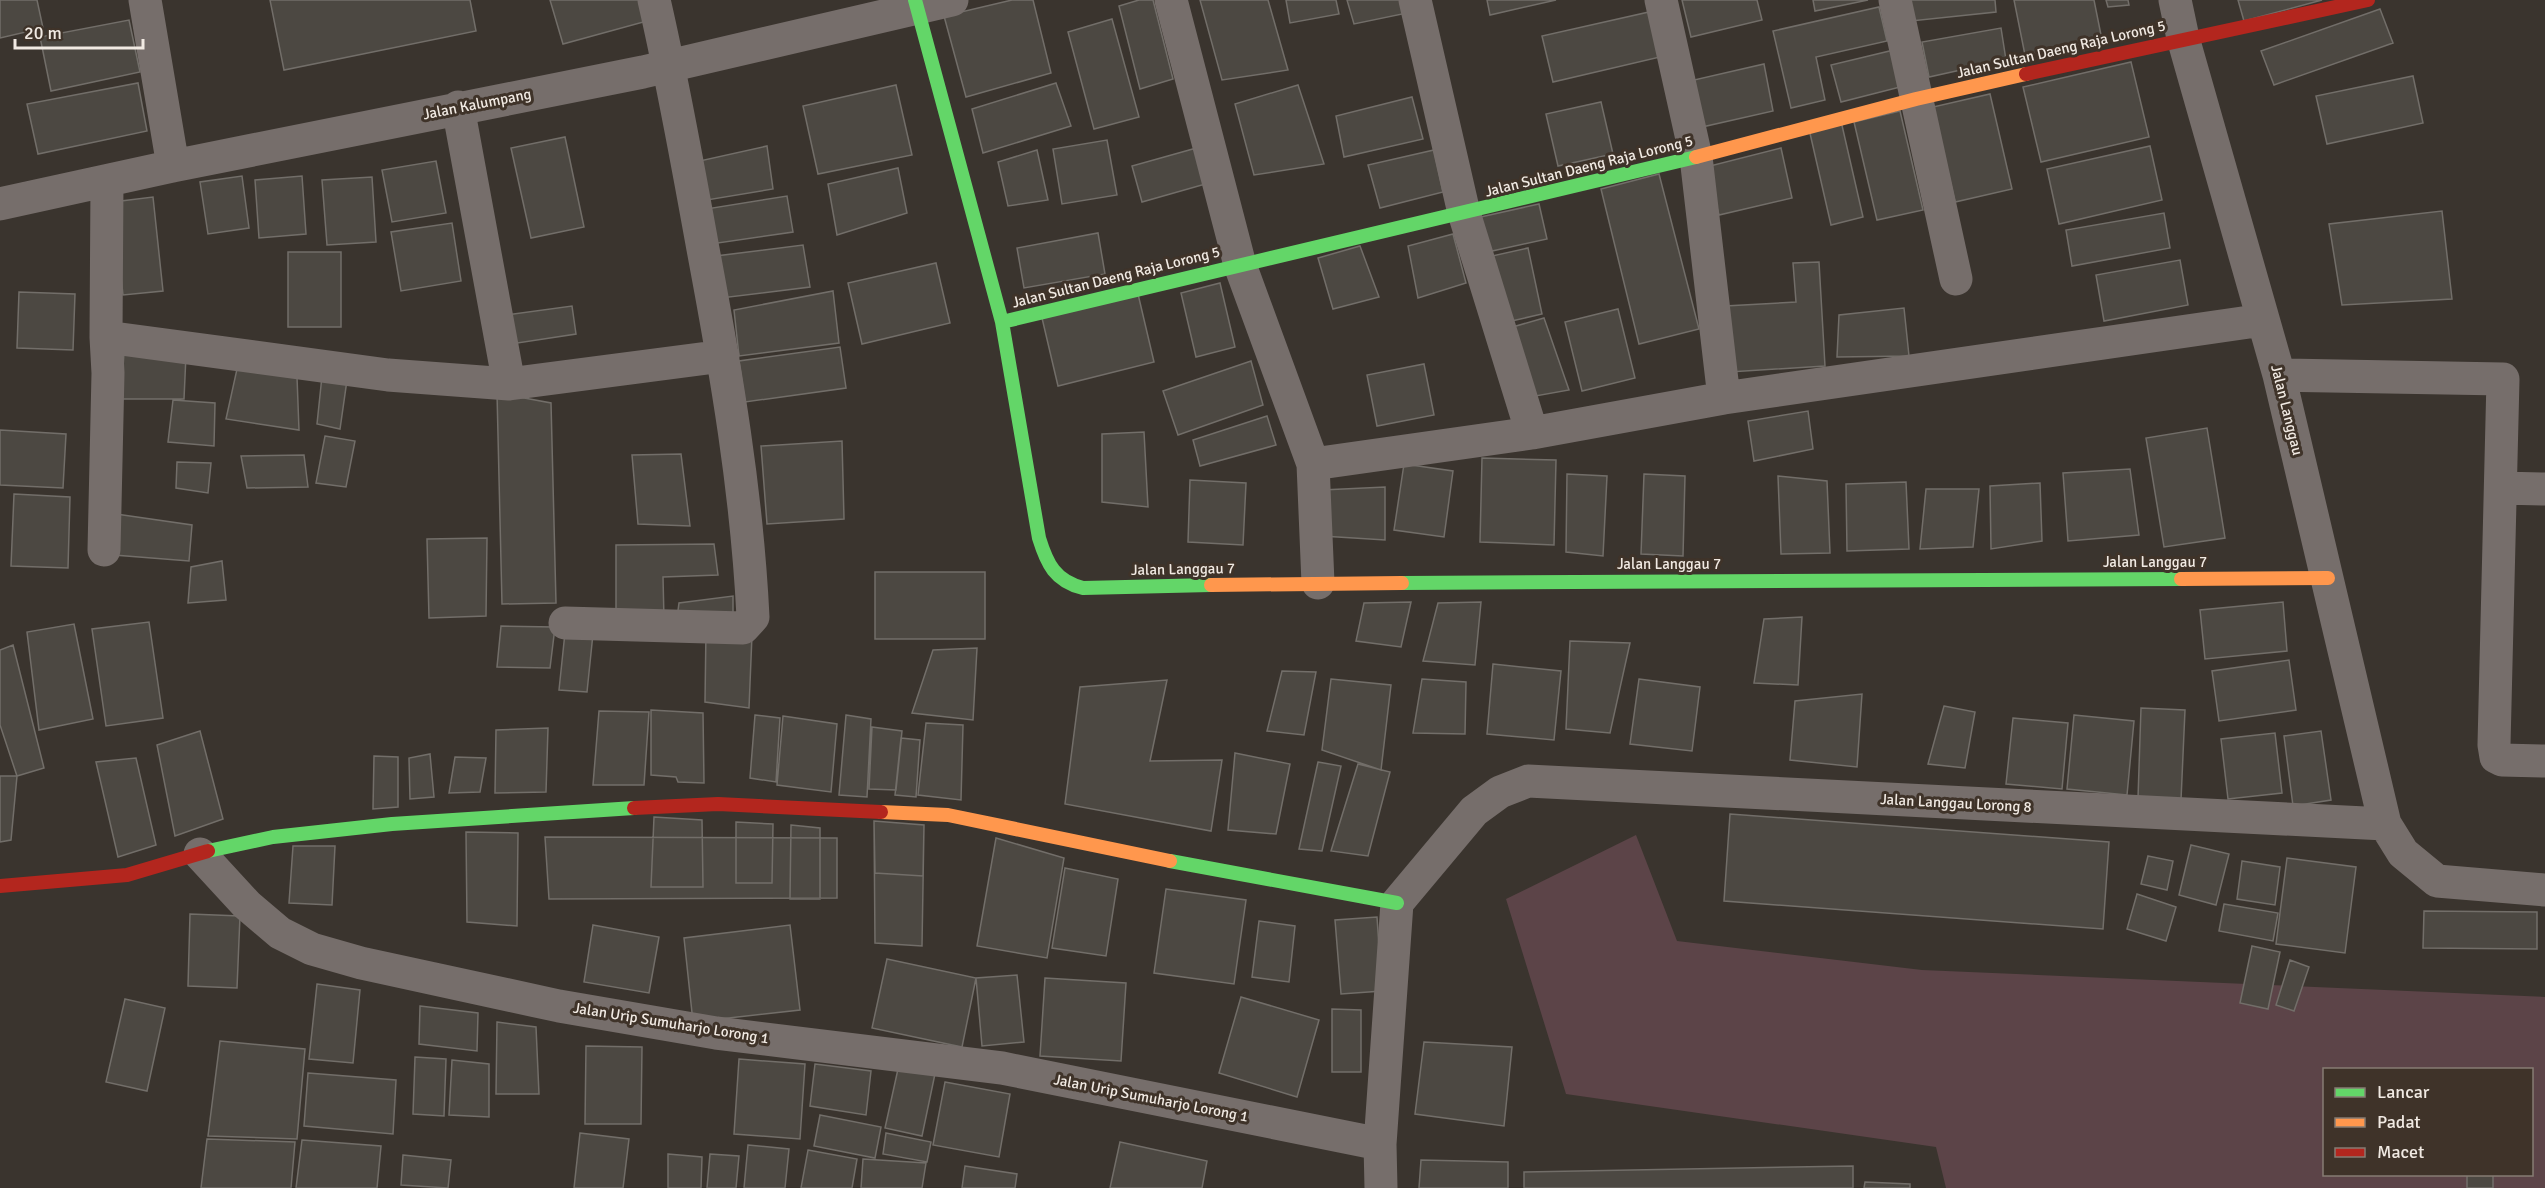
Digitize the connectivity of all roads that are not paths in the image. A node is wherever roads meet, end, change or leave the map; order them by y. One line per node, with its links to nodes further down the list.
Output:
1 (145, 0): 16 (street)
2 (654, 0): 12 (street)
3 (952, 0): 10 (street, Jalan Kalumpang)
4 (1171, 0): 20 (street)
5 (1415, 0): 19 (street)
6 (1661, 0): 15 (street)
7 (1895, 0): 13 (street)
8 (2175, 0): 11 (street, Jalan Langgau)
9 (2368, 0): 11 (street, Jalan Sultan Daeng Raja Lorong 5)
10 (917, 5): 12 (street, Jalan Kalumpang); 23 (street, Jalan Langgau 7)
11 (2183, 38): 13 (street, Jalan Sultan Daeng Raja Lorong 5); 22 (street, Jalan Langgau)
12 (669, 65): 14 (street, Jalan Kalumpang); 25 (street)
13 (1916, 99): 15 (street, Jalan Sultan Daeng Raja Lorong 5); 21 (street)
14 (458, 107): 16 (street, Jalan Kalumpang); 27 (street)
15 (1696, 157): 19 (street, Jalan Sultan Daeng Raja Lorong 5); 28 (street)
16 (173, 166): 17 (street, Jalan Kalumpang)
17 (107, 181): 18 (street, Jalan Kalumpang); 24 (street)
18 (0, 204)
19 (1464, 213): 20 (street, Jalan Sultan Daeng Raja Lorong 5); 29 (street)
20 (1240, 265): 23 (street, Jalan Sultan Daeng Raja Lorong 5); 30 (street)
21 (1956, 279)
22 (2263, 320): 26 (street, Jalan Langgau); 28 (street)
23 (1002, 322): 35 (street, Jalan Langgau 7)
24 (106, 337): 27 (street); 33 (street)
25 (723, 356): 27 (street); 36 (street)
26 (2279, 375): 31 (street); 34 (street, Jalan Langgau)
27 (509, 384)
28 (1724, 399): 29 (street)
29 (1532, 433): 30 (street)
30 (1313, 464): 35 (street)
31 (2501, 488): 32 (street); 37 (street)
32 (2545, 489)
33 (104, 550)
34 (2328, 578): 35 (street, Jalan Langgau 7); 38 (street, Jalan Langgau)
35 (1318, 583)
36 (565, 623)
37 (2545, 761)
38 (2385, 824): 41 (street, Jalan Langgau); 42 (street, Jalan Langgau Lorong 8)
39 (200, 854): 40 (street); 42 (street); 43 (street, Jalan Urip Sumuharjo Lorong 1)
40 (0, 886)
41 (2545, 890)
42 (1397, 903): 43 (street)
43 (1380, 1144): 44 (street)
44 (1381, 1188)

